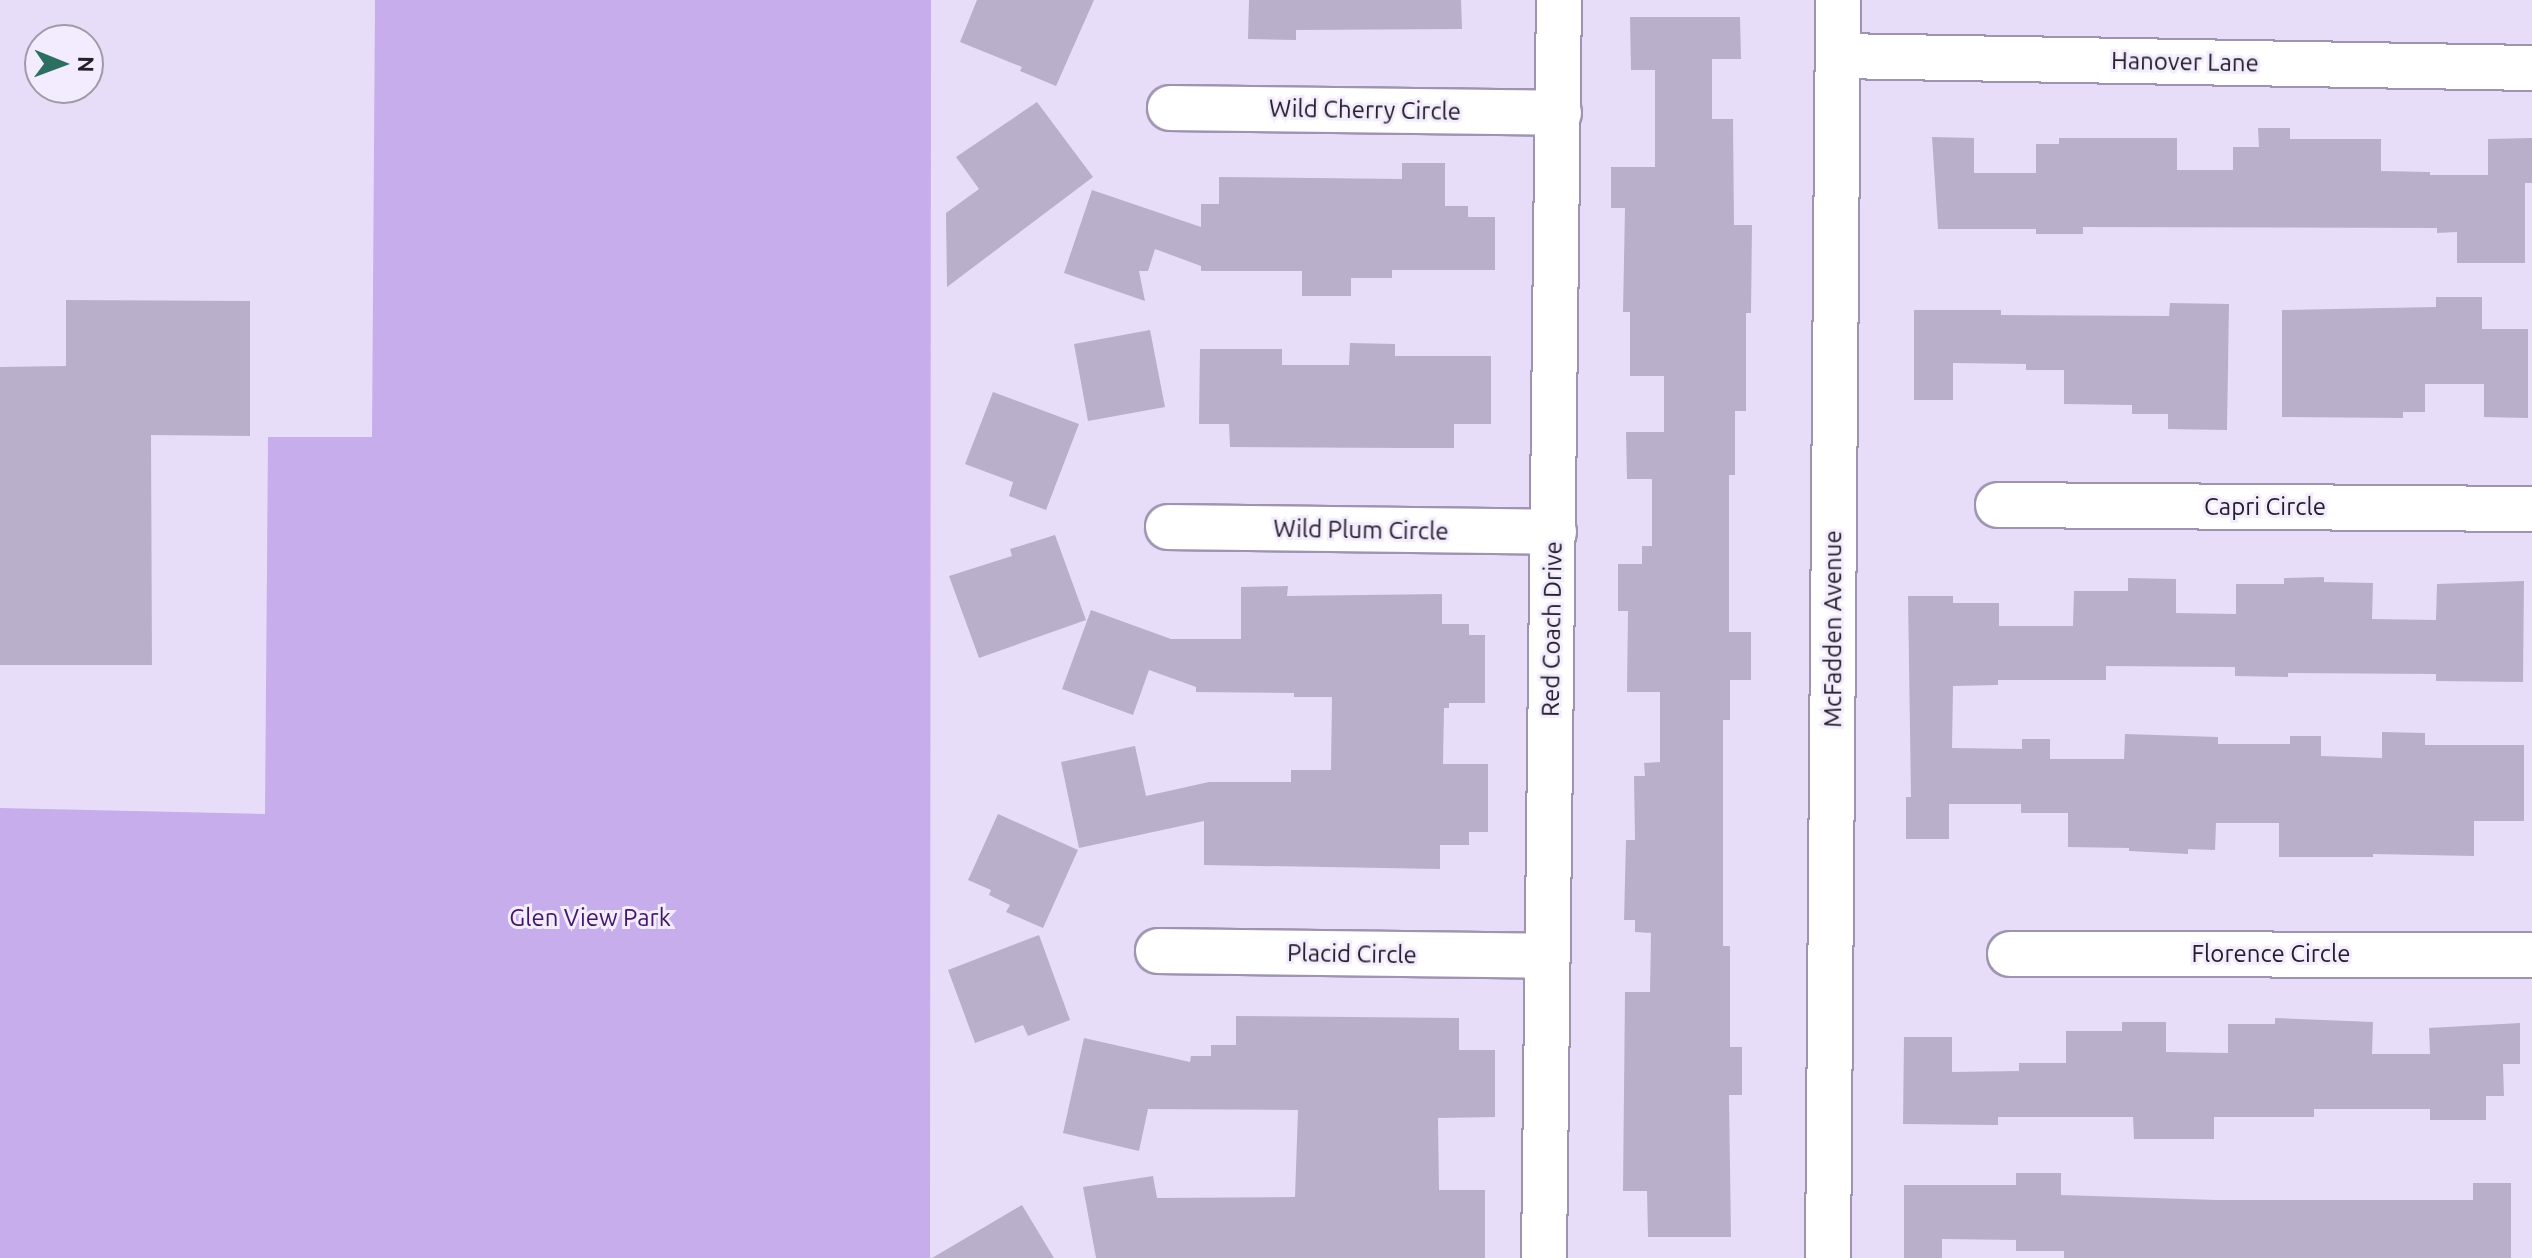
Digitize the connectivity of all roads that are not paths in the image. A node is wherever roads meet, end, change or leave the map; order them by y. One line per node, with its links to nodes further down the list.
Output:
1 (1559, 0): 6 (street, Red Coach Drive)
2 (1838, 0): 3 (street, McFadden Avenue)
3 (1838, 56): 4 (street, Hanover Lane); 16 (street, McFadden Avenue)
4 (2532, 68)
5 (1170, 108): 6 (street, Wild Cherry Circle)
6 (1559, 113): 10 (street, Red Coach Drive)
7 (1998, 505): 8 (street, Capri Circle)
8 (2532, 509)
9 (1168, 527): 10 (street, Wild Plum Circle)
10 (1554, 532): 14 (street, Red Coach Drive)
11 (1158, 951): 14 (street, Placid Circle)
12 (2010, 954): 13 (street, Florence Circle)
13 (2532, 955)
14 (1546, 956): 15 (street, Red Coach Drive)
15 (1544, 1258)
16 (1828, 1258)

